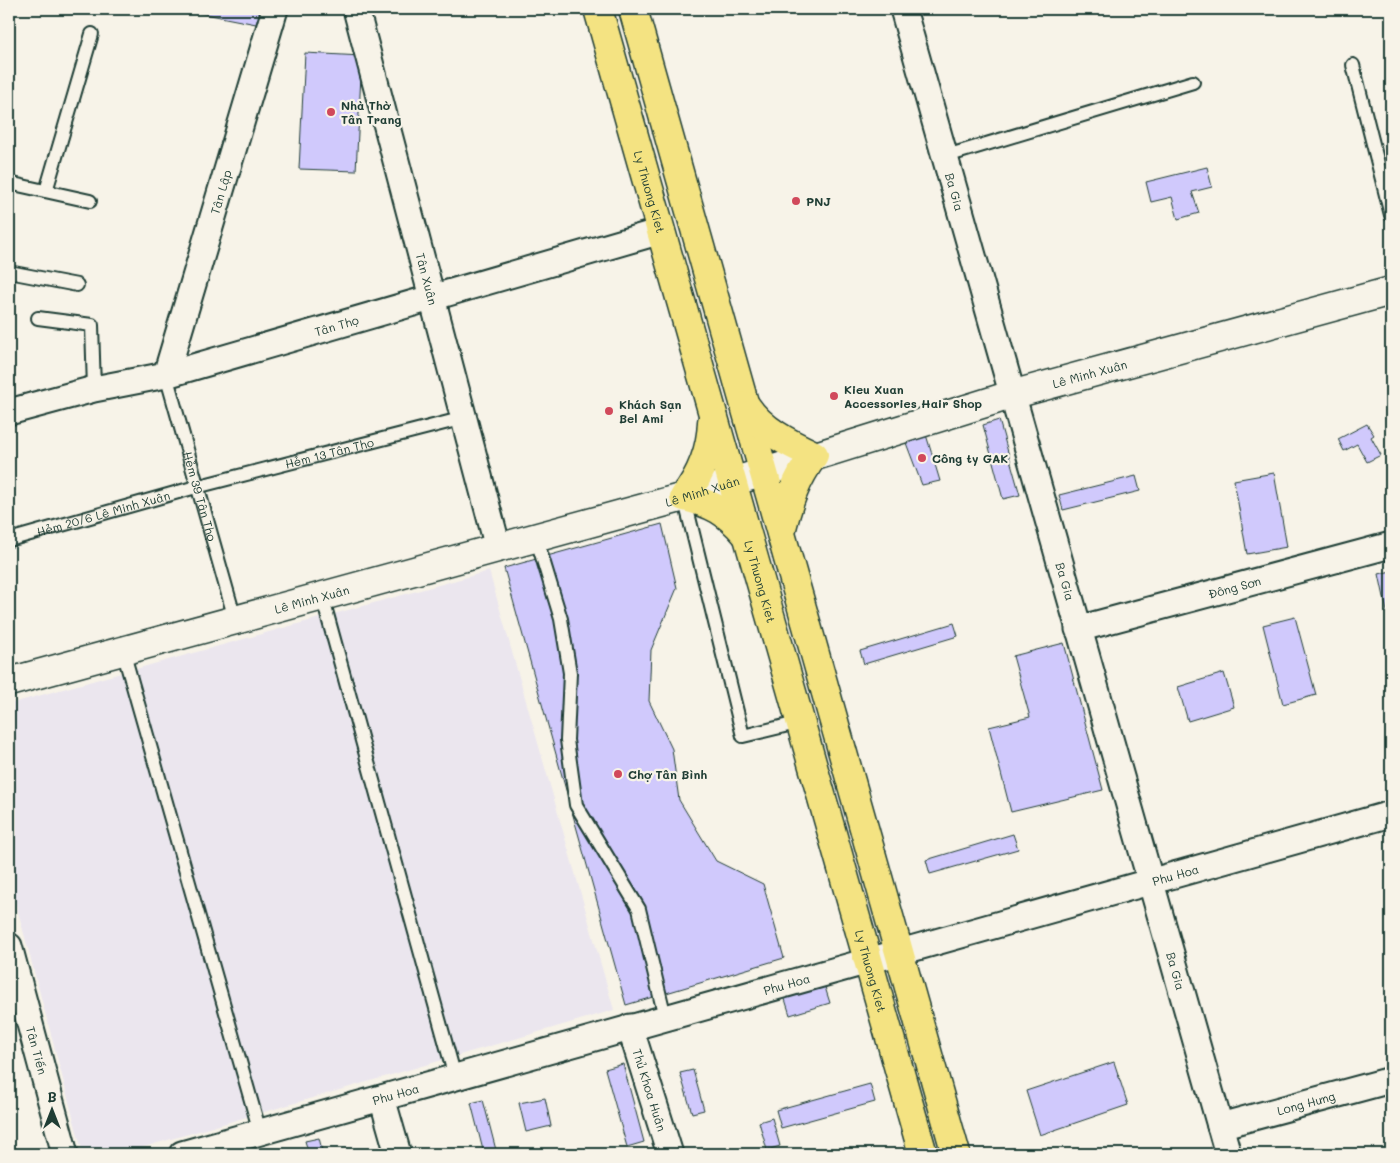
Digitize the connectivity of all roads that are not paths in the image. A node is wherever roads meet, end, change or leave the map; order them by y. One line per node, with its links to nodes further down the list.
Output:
1 (275, 9): 20 (street, Tân Lập)
2 (356, 9): 18 (street, Tân Xuân)
3 (598, 9): 14 (main road, Ly Thuong Kiet)
4 (633, 9): 23 (main road)
5 (903, 9): 9 (street, Ba Gia)
6 (92, 34): 11 (lane)
7 (1353, 65): 13 (lane)
8 (1193, 82): 9 (lane)
9 (943, 157): 22 (street, Ba Gia)
10 (9, 183): 11 (lane)
11 (46, 191): 12 (lane)
12 (90, 201)
13 (1391, 215)
14 (661, 231): 18 (street, Tân Thọ); 25 (main road, Ly Thuong Kiet)
15 (9, 272): 16 (lane)
16 (77, 285)
17 (1391, 290): 22 (street, Lê Minh Xuân)
18 (432, 296): 20 (street, Tân Thọ); 26 (street, Tân Xuân)
19 (38, 318): 21 (lane)
20 (166, 374): 21 (street, Tân Thọ); 30 (lane, Hẻm 39 Tân Thọ)
21 (94, 389): 24 (street, Tân Thọ)
22 (1011, 395): 27 (street, Lê Minh Xuân); 40 (street, Ba Gia)
23 (744, 403): 27 (main road); 28 (main road)
24 (9, 412)
25 (713, 413): 29 (main road, Ly Thuong Kiet); 31 (main road)
26 (464, 418): 30 (lane, Hẻm 13 Tân Thọ); 37 (street, Tân Xuân)
27 (814, 455): 28 (street, Lê Minh Xuân); 32 (main road)
28 (764, 471): 29 (street, Lê Minh Xuân); 32 (main road)
29 (732, 481): 31 (street, Lê Minh Xuân); 34 (main road, Ly Thuong Kiet)
30 (196, 486): 35 (lane, Hẻm 20/6 Lê Minh Xuân); 39 (lane, Hẻm 39 Tân Thọ)
31 (684, 497): 33 (street, Lê Minh Xuân); 34 (main road); 43 (lane)
32 (781, 532): 47 (main road)
33 (536, 537): 37 (street, Lê Minh Xuân); 49 (lane)
34 (748, 537): 43 (main road, Ly Thuong Kiet)
35 (9, 540)
36 (1391, 545): 40 (street, Đông Sơn)
37 (498, 548): 38 (street, Lê Minh Xuân)
38 (322, 596): 39 (street, Lê Minh Xuân); 51 (lane)
39 (235, 619): 41 (street, Lê Minh Xuân)
40 (1078, 629): 45 (street, Ba Gia)
41 (123, 650): 42 (street, Lê Minh Xuân); 55 (lane)
42 (9, 682)
43 (801, 722): 48 (main road, Ly Thuong Kiet)
44 (1391, 814): 45 (street, Phu Hoa)
45 (1149, 880): 47 (street, Phu Hoa); 54 (street, Ba Gia)
46 (9, 946): 56 (street, Tân Tiến)
47 (899, 951): 48 (street, Phu Hoa); 61 (main road)
48 (868, 960): 49 (street, Phu Hoa); 60 (main road, Ly Thuong Kiet)
49 (666, 1017): 50 (street, Phu Hoa)
50 (630, 1027): 51 (street, Phu Hoa); 59 (street, Thủ Khoa Huân)
51 (454, 1077): 53 (street, Phu Hoa)
52 (1391, 1080): 54 (street, Long Hưng)
53 (382, 1098): 55 (street, Phu Hoa); 58 (street)
54 (1220, 1126): 62 (street, Ba Gia)
55 (260, 1132): 57 (street, Phu Hoa)
56 (66, 1154)
57 (182, 1154)
58 (398, 1154)
59 (670, 1154)
60 (923, 1154)
61 (956, 1154)
62 (1228, 1154)

